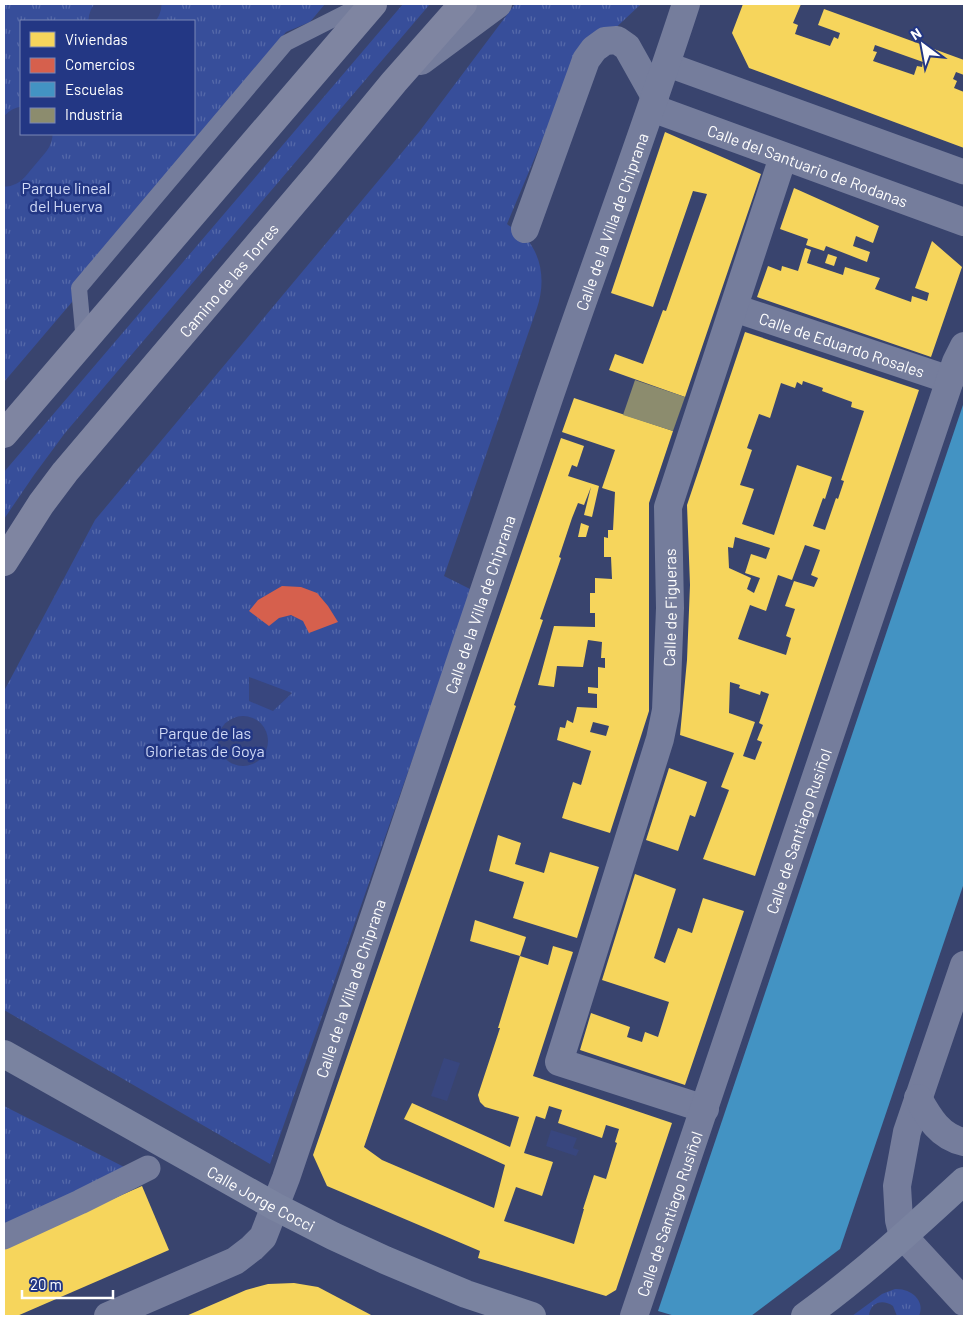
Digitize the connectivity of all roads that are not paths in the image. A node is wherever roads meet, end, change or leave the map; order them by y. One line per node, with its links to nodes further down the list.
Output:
1 (363, 4): 14 (lane)
2 (373, 4): 14 (main road)
3 (463, 4): 7 (main road, Camino de las Torres)
4 (498, 4): 7 (street)
5 (686, 4): 6 (street, Calle de la Villa de Chiprana)
6 (666, 64): 8 (street, Calle de la Villa de Chiprana); 10 (street)
7 (394, 82): 18 (main road, Camino de las Torres)
8 (653, 103): 9 (street, Calle del Santuario de Rodanas); 12 (street); 26 (street, Calle de la Villa de Chiprana)
9 (783, 157): 11 (street, Calle del Santuario de Rodanas); 13 (street, Calle de Figueras)
10 (964, 172)
11 (964, 222)
12 (525, 229)
13 (734, 308): 16 (street, Calle de Eduardo Rosales); 22 (street, Calle de Figueras)
14 (84, 342): 17 (main road)
15 (964, 346): 16 (street, Calle de Santiago Rusiñol)
16 (950, 380): 22 (street, Calle de Santiago Rusiñol)
17 (4, 434)
18 (4, 562)
19 (964, 965): 21 (street)
20 (4, 1054): 26 (main road, Calle Jorge Cocci)
21 (918, 1098): 23 (street); 27 (street)
22 (705, 1109): 34 (street, Calle de Santiago Rusiñol)
23 (955, 1139)
24 (148, 1168): 28 (street)
25 (964, 1181): 27 (main road)
26 (276, 1207): 29 (main road, Calle Jorge Cocci); 31 (street, Calle de la Villa de Chiprana)
27 (903, 1236): 30 (street); 35 (main road)
28 (4, 1237)
29 (466, 1294): 32 (main road); 33 (main road, Calle Jorge Cocci)
30 (964, 1302)
31 (108, 1316)
32 (488, 1316)
33 (532, 1316)
34 (634, 1316)
35 (805, 1316)

